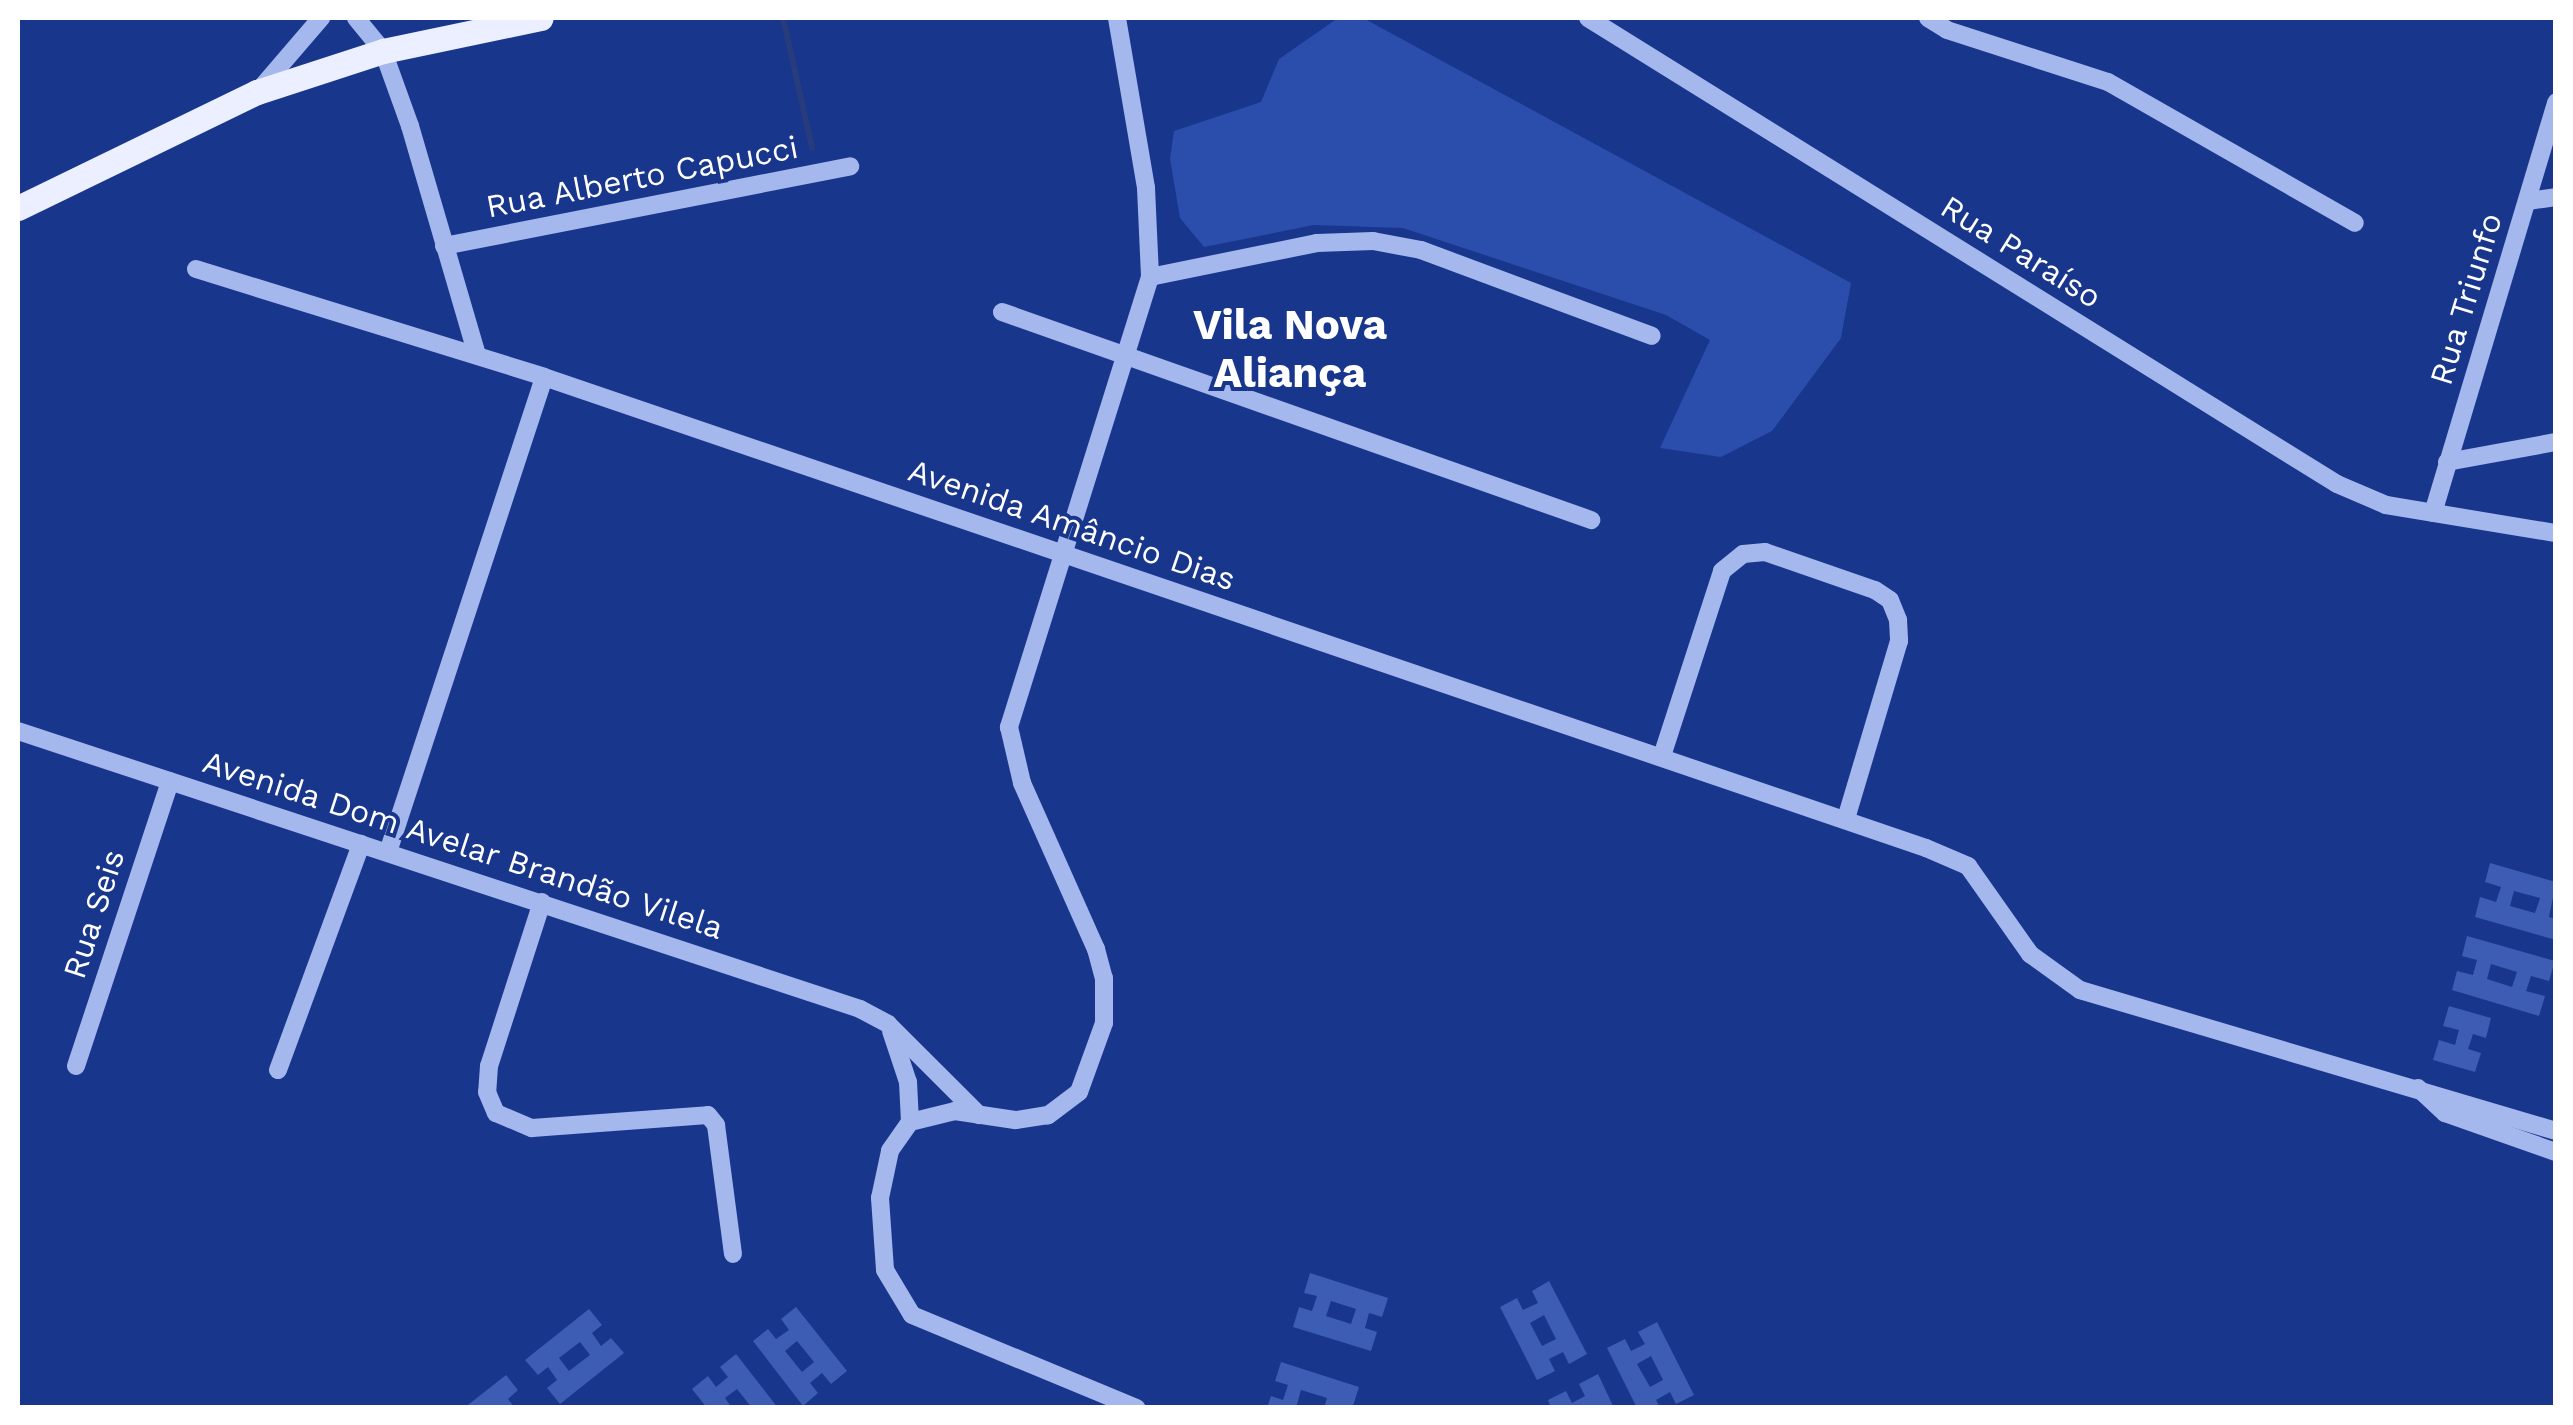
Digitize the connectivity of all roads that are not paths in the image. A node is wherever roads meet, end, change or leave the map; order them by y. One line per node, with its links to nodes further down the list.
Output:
1 (321, 18): 8 (street)
2 (356, 18): 7 (street)
3 (541, 18): 7 (main road)
4 (1117, 18): 17 (street)
5 (1588, 18): 25 (street, Rua Paraíso)
6 (1928, 18): 14 (street)
7 (383, 52): 8 (main road); 15 (street)
8 (258, 92): 13 (main road)
9 (2556, 102): 12 (street, Rua Triunfo)
10 (850, 166): 15 (street, Rua Alberto Capucci)
11 (2556, 196): 12 (street)
12 (2528, 201): 24 (street, Rua Triunfo)
13 (18, 208)
14 (2354, 223)
15 (444, 246): 20 (street)
16 (196, 269): 20 (street, Avenida Amâncio Dias)
17 (1150, 277): 19 (street); 21 (street)
18 (1002, 312): 21 (street)
19 (1652, 336)
20 (477, 355): 22 (street, Avenida Amâncio Dias)
21 (1124, 358): 26 (street); 28 (street)
22 (544, 378): 28 (street, Avenida Amâncio Dias); 34 (street)
23 (2556, 442): 24 (street)
24 (2448, 462): 25 (street, Rua Triunfo)
25 (2433, 514): 27 (street, Rua Paraíso)
26 (1591, 520)
27 (2556, 533)
28 (1059, 552): 30 (street, Avenida Amâncio Dias); 40 (street)
29 (18, 731): 31 (street, Avenida Dom Avelar Brandão Vilela)
30 (1662, 756): 32 (street, Avenida Amâncio Dias); 32 (street)
31 (170, 781): 33 (street, Avenida Dom Avelar Brandão Vilela); 37 (street, Rua Seis)
32 (1846, 819): 39 (street, Avenida Amâncio Dias)
33 (361, 844): 34 (street, Avenida Dom Avelar Brandão Vilela); 38 (street)
34 (388, 852): 35 (street, Avenida Dom Avelar Brandão Vilela)
35 (542, 902): 36 (street, Avenida Dom Avelar Brandão Vilela); 44 (street)
36 (888, 1024): 40 (street, Avenida Dom Avelar Brandão Vilela); 41 (street)
37 (76, 1066)
38 (278, 1070)
39 (2414, 1085): 42 (street, Avenida Amâncio Dias); 43 (street)
40 (979, 1115): 41 (street)
41 (910, 1122): 45 (street)
42 (2556, 1131)
43 (2556, 1152)
44 (733, 1254)
45 (1137, 1408)

